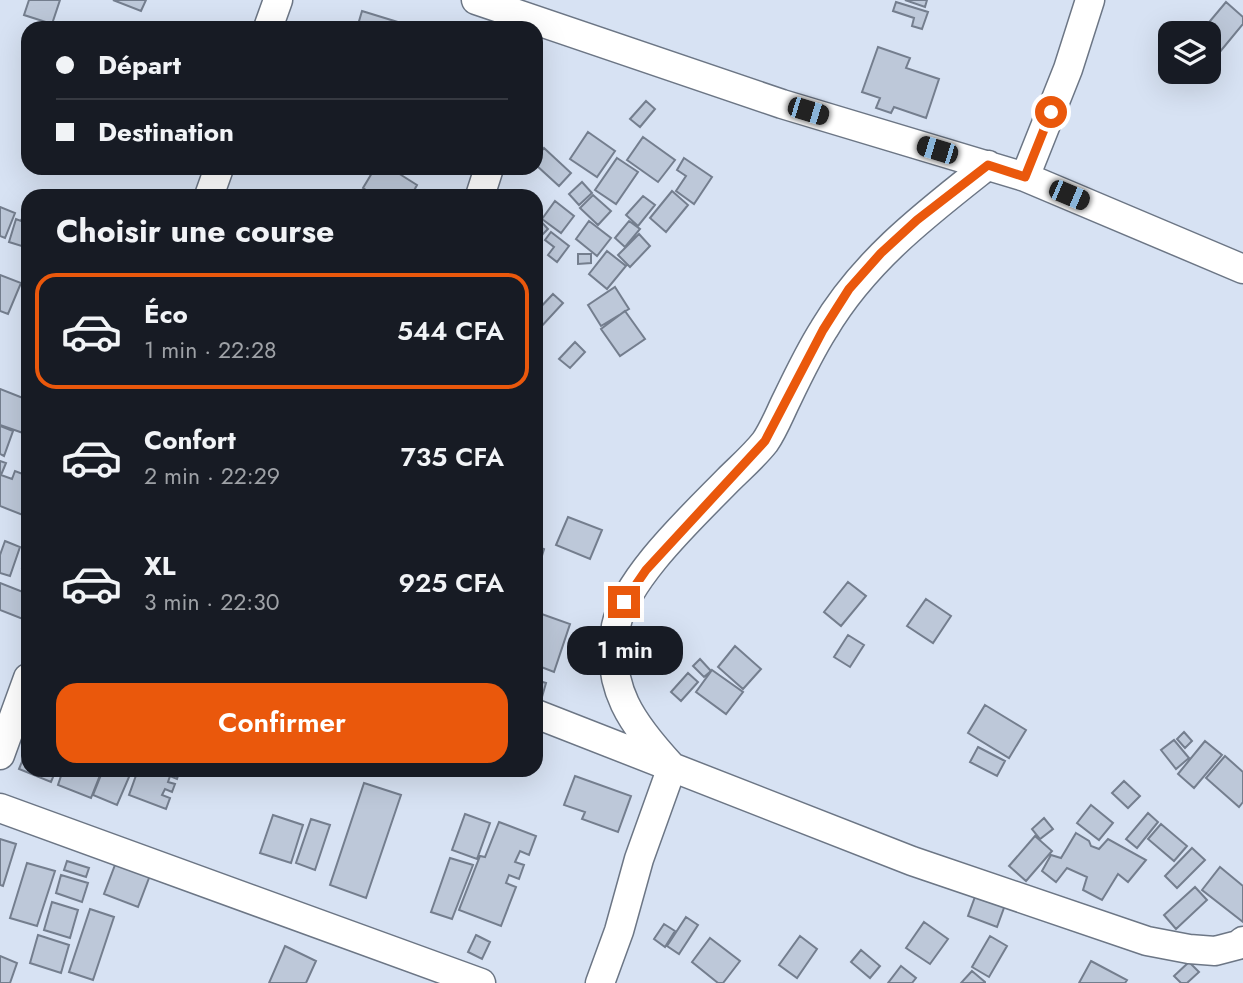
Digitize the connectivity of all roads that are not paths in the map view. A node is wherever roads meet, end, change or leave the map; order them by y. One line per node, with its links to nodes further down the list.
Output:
1 (278, 0): 4 (street)
2 (476, 0): 5 (street)
3 (1090, 0): 8 (street)
4 (270, 21)
5 (526, 21)
6 (543, 27): 7 (street)
7 (988, 165): 8 (street); 13 (street)
8 (1025, 177): 9 (street)
9 (1239, 262)
10 (21, 697): 12 (street)
11 (543, 717): 13 (street)
12 (0, 755)
13 (672, 768): 15 (street); 17 (street)
14 (0, 808): 16 (street)
15 (1243, 941)
16 (481, 983)
17 (600, 983)

